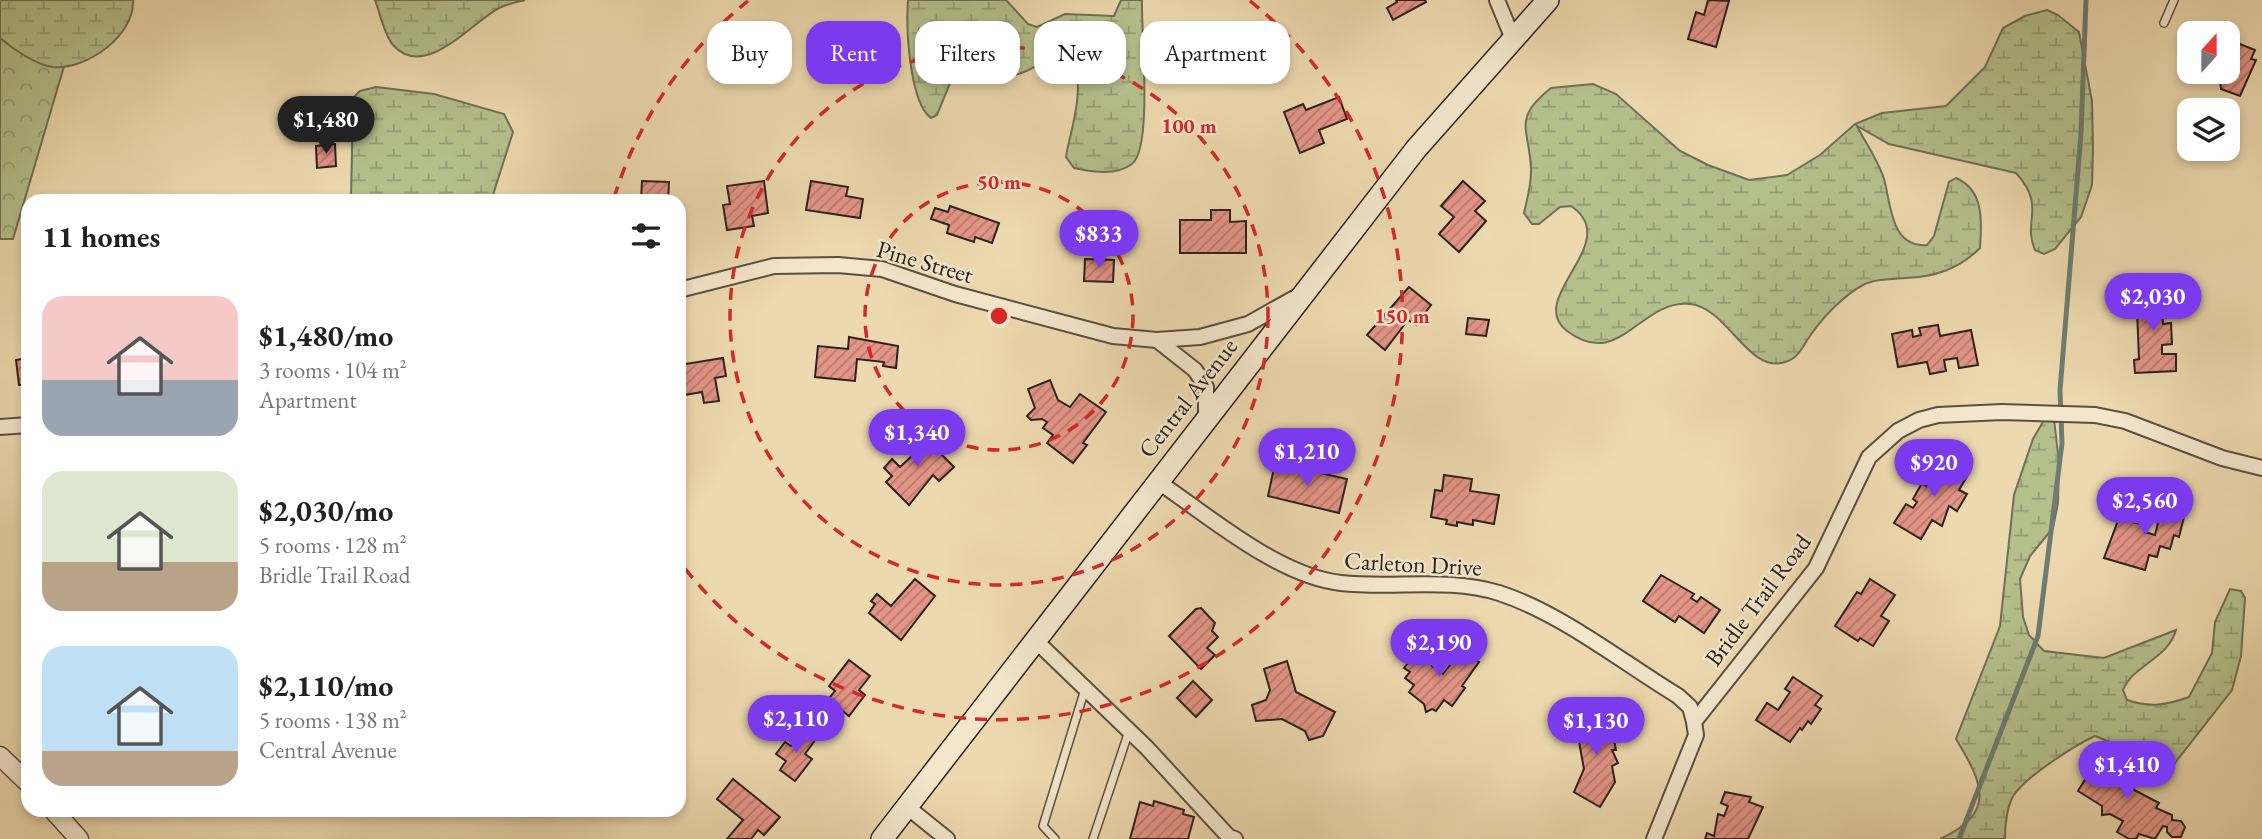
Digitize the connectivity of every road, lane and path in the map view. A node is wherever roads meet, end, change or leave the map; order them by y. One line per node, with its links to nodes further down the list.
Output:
1 (1497, 0): 5 (street)
2 (1548, 0): 5 (main road, Central Avenue)
3 (2174, 0): 4 (lane)
4 (2165, 23)
5 (1513, 39): 7 (main road, Central Avenue)
6 (686, 288): 8 (street, Pine Street)
7 (1300, 295): 8 (street, Pine Street); 9 (main road, Central Avenue)
8 (1157, 340): 9 (street)
9 (1206, 417): 13 (main road, Central Avenue)
10 (21, 426): 11 (street)
11 (0, 427)
12 (2262, 468): 16 (street, Bridle Trail Road)
13 (1157, 481): 14 (main road, Central Avenue); 16 (street, Carleton Drive)
14 (1035, 640): 15 (street); 20 (main road, Central Avenue)
15 (1085, 688): 17 (street); 25 (lane)
16 (1694, 722): 28 (street, Bridle Trail Road)
17 (1129, 732): 26 (lane); 27 (street)
18 (0, 756): 19 (street)
19 (21, 776)
20 (906, 806): 23 (main road, Central Avenue); 24 (street)
21 (59, 817): 22 (street)
22 (79, 839)
23 (882, 839)
24 (947, 839)
25 (1055, 839)
26 (1093, 839)
27 (1235, 839)
28 (1654, 839)

